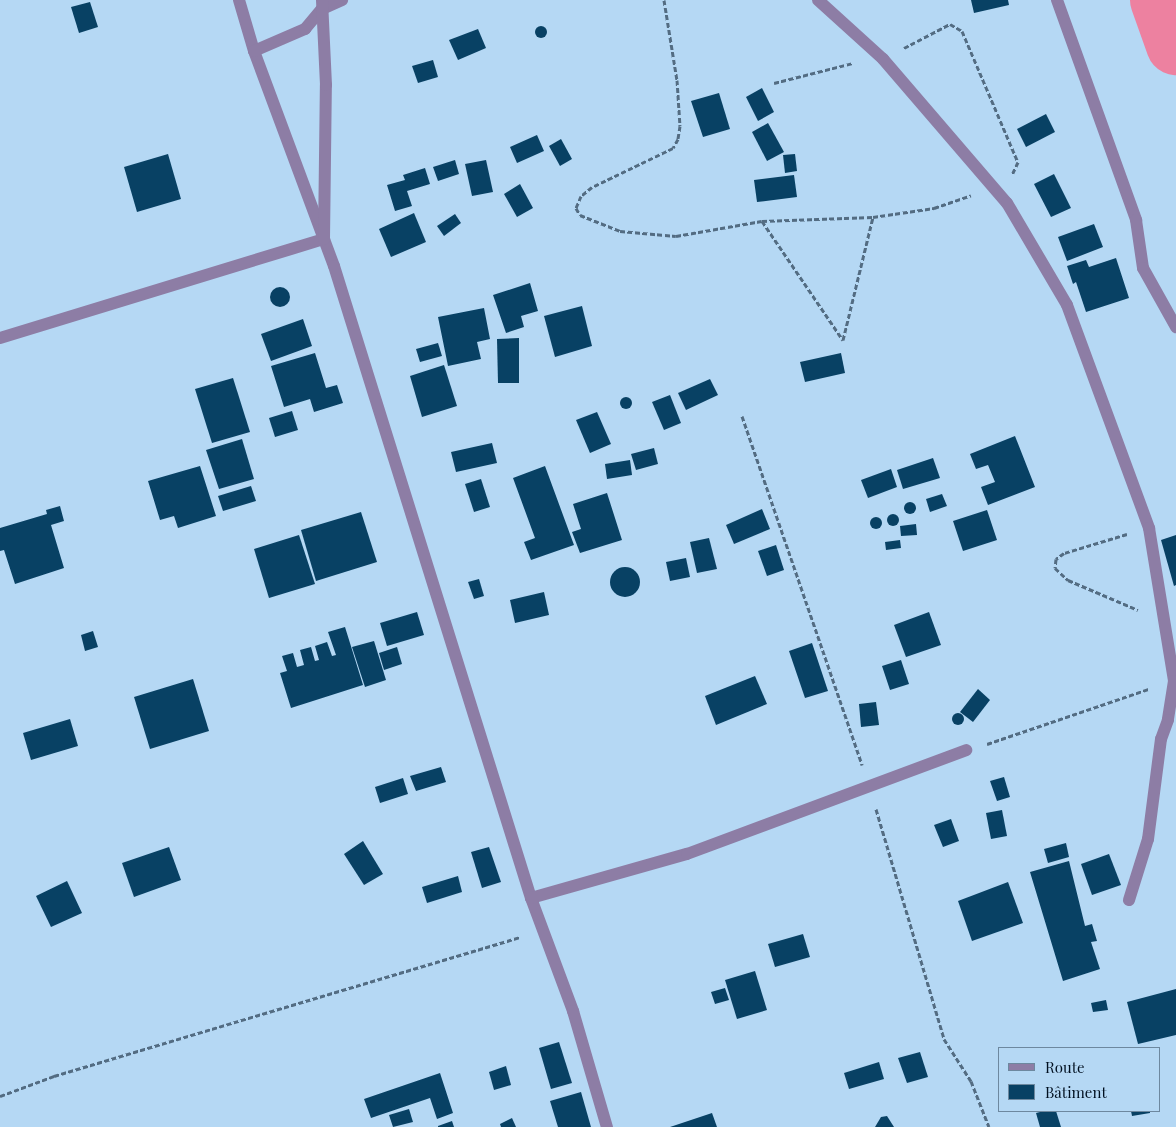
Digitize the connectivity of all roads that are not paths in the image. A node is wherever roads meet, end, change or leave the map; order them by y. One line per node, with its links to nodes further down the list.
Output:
1 (239, 0): 6 (street)
2 (342, 0): 5 (street)
3 (818, 0): 12 (street)
4 (1057, 0): 8 (street)
5 (322, 5): 6 (street); 7 (street)
6 (254, 51): 7 (street)
7 (324, 240): 9 (street); 11 (street)
8 (1176, 327)
9 (0, 338)
10 (966, 750): 11 (street)
11 (531, 898): 13 (street)
12 (1129, 900)
13 (607, 1127)

